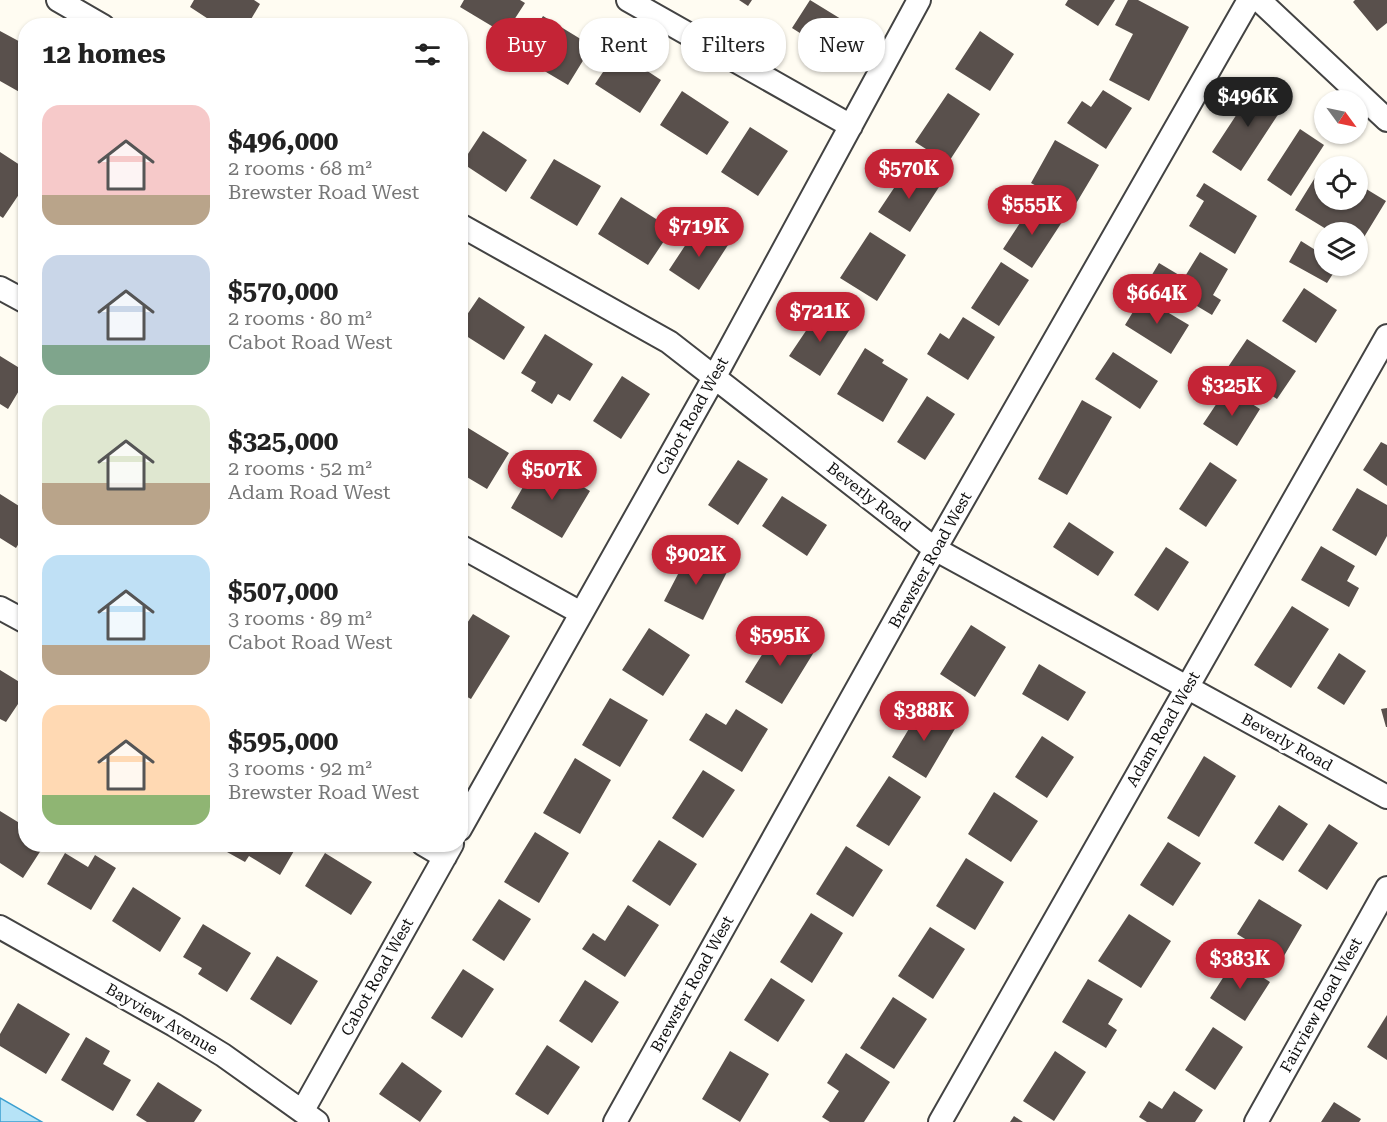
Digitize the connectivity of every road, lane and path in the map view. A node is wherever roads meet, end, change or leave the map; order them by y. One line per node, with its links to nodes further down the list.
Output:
1 (58, 0): 6 (street)
2 (628, 0): 8 (street)
3 (919, 0): 8 (street, Cabot Road West)
4 (1249, 0): 14 (street, Brewster Road West)
5 (1259, 0): 7 (street)
6 (89, 18)
7 (1387, 120)
8 (851, 126): 13 (street, Cabot Road West)
9 (468, 229): 13 (street, Beverly Road)
10 (0, 288): 11 (street)
11 (18, 298)
12 (1387, 336): 19 (street, Adam Road West)
13 (715, 376): 14 (street, Beverly Road); 17 (street, Cabot Road West)
14 (935, 549): 19 (street, Beverly Road); 26 (street, Brewster Road West)
15 (468, 550): 17 (street)
16 (0, 608): 18 (street)
17 (581, 613): 21 (street, Cabot Road West)
18 (18, 618)
19 (1187, 687): 20 (street, Beverly Road); 27 (street, Adam Road West)
20 (1387, 797)
21 (468, 815)
22 (447, 852): 25 (street, Cabot Road West)
23 (1387, 888): 28 (street, Fairview Road West)
24 (0, 927): 25 (street, Bayview Avenue)
25 (310, 1116)
26 (615, 1122)
27 (940, 1122)
28 (1256, 1122)

